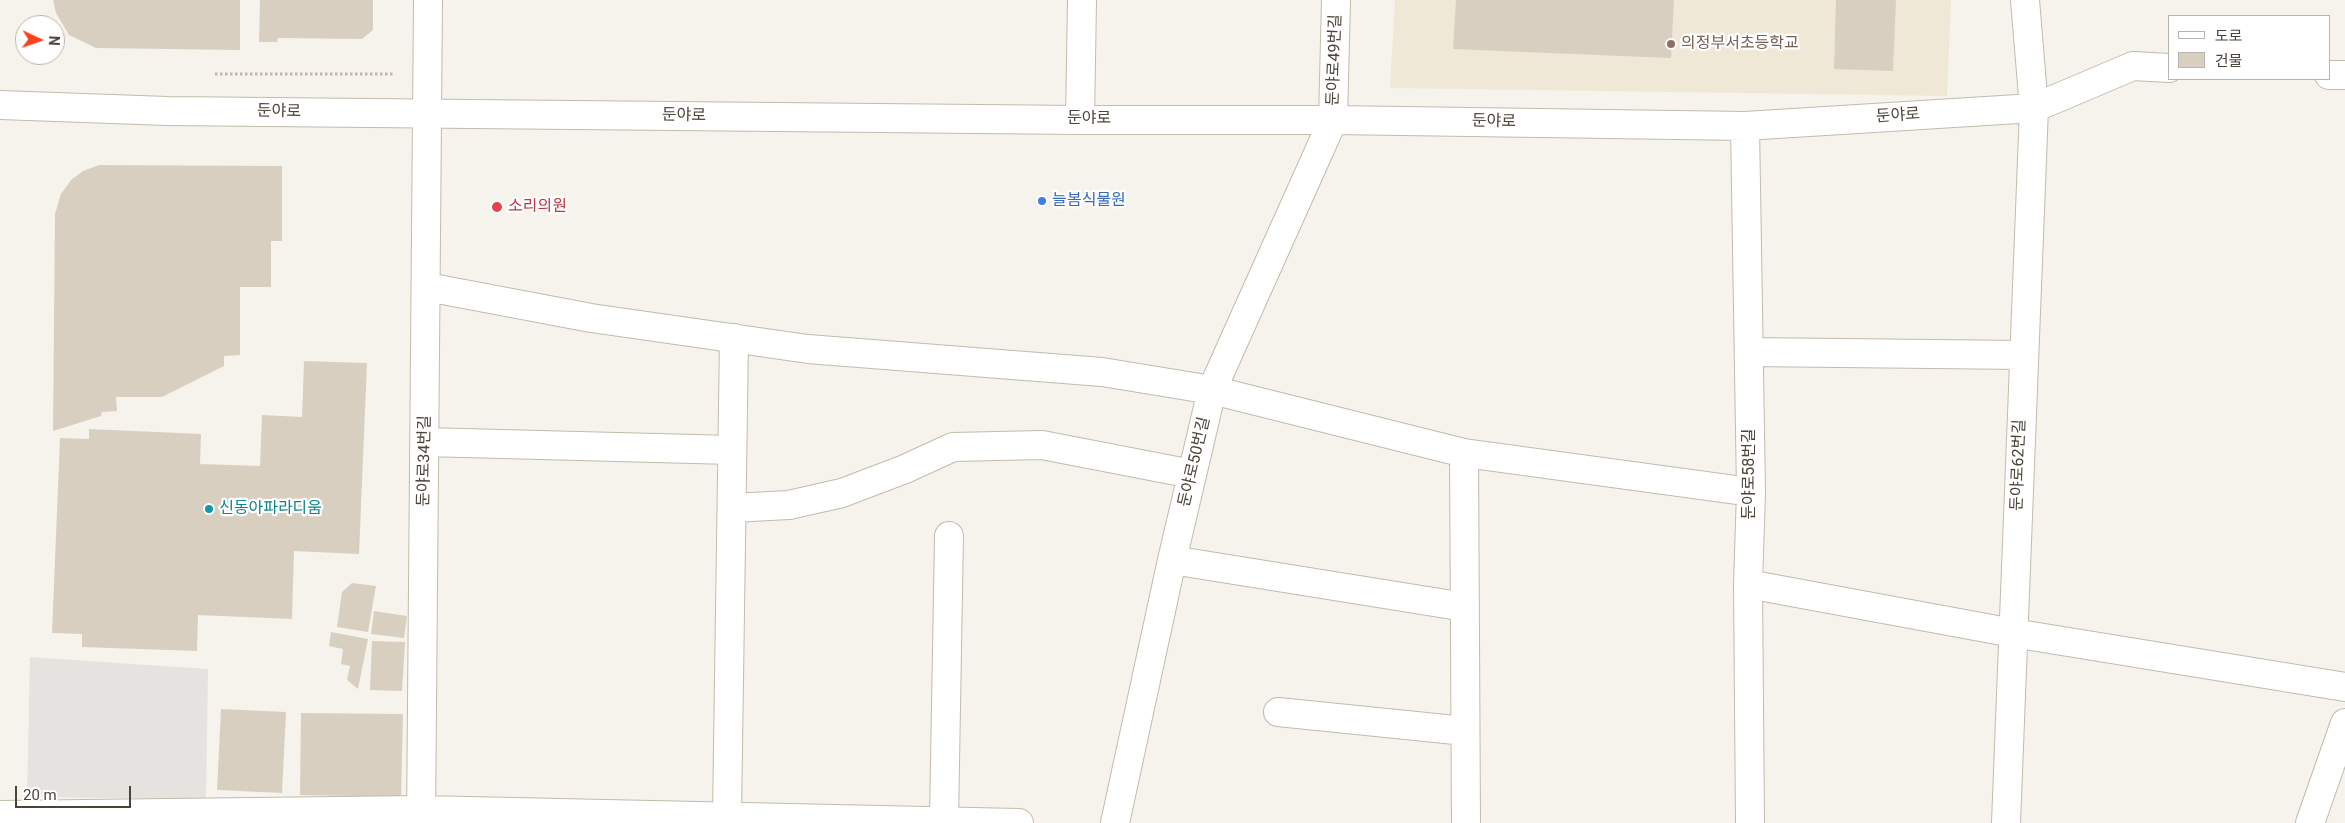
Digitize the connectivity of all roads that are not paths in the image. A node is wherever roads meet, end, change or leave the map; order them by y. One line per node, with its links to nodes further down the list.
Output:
1 (428, 0): 10 (street, 둔야로34번길)
2 (1082, 0): 11 (street)
3 (1336, 0): 12 (street, 둔야로49번길)
4 (2025, 0): 9 (street, 둔야로62번길)
5 (2168, 68): 9 (street, 둔야로)
6 (2330, 74): 7 (street)
7 (2345, 75)
8 (0, 105): 10 (street, 둔야로)
9 (2034, 108): 13 (street, 둔야로); 17 (street, 둔야로62번길)
10 (428, 113): 11 (street, 둔야로); 14 (street, 둔야로34번길)
11 (1080, 120): 12 (street, 둔야로)
12 (1333, 120): 13 (street, 둔야로); 18 (street, 둔야로50번길)
13 (1745, 126): 16 (street, 둔야로58번길)
14 (427, 287): 15 (street); 19 (street, 둔야로34번길)
15 (734, 338): 18 (street); 20 (street)
16 (1749, 352): 17 (street); 23 (street, 둔야로58번길)
17 (2023, 355): 29 (street, 둔야로62번길)
18 (1212, 390): 21 (street); 22 (street, 둔야로50번길)
19 (425, 442): 20 (street); 35 (street, 둔야로34번길)
20 (732, 450): 24 (street)
21 (1464, 453): 23 (street); 28 (street)
22 (1192, 474): 24 (street); 26 (street, 둔야로50번길)
23 (1751, 492): 27 (street, 둔야로58번길)
24 (732, 508): 36 (street)
25 (949, 536): 37 (street)
26 (1172, 560): 28 (street); 39 (street, 둔야로50번길)
27 (1748, 584): 29 (street); 41 (street, 둔야로58번길)
28 (1465, 607): 33 (street)
29 (2013, 633): 30 (street); 42 (street, 둔야로62번길)
30 (2345, 687)
31 (1278, 712): 33 (street)
32 (2345, 723): 43 (street)
33 (1465, 731): 40 (street)
34 (0, 815): 35 (street)
35 (422, 816): 36 (street)
36 (727, 816): 37 (street)
37 (944, 820): 38 (street)
38 (1019, 823)
39 (1115, 823)
40 (1466, 823)
41 (1750, 823)
42 (2006, 823)
43 (2310, 823)

